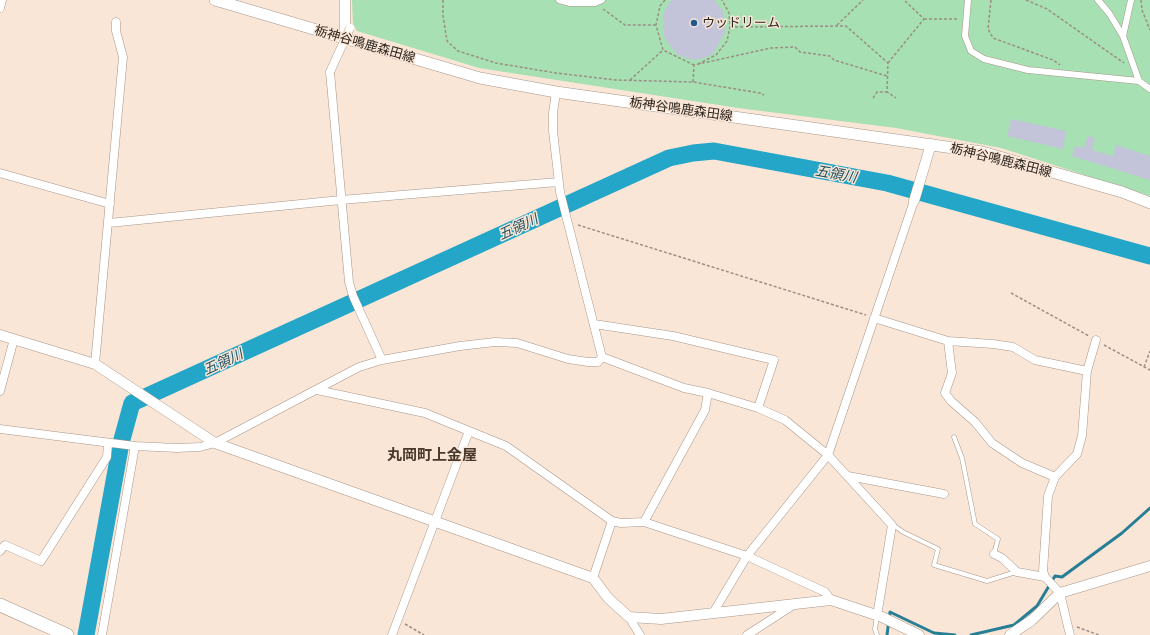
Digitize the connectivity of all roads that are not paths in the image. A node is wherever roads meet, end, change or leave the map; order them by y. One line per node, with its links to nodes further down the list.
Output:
1 (2, 0): 9 (street)
2 (215, 0): 12 (main road, 栃神谷鳴鹿森田線)
3 (345, 0): 12 (street)
4 (559, 0): 5 (street)
5 (602, 0)
6 (968, 0): 13 (street)
7 (1098, 0): 11 (street)
8 (1131, 0): 11 (street)
9 (0, 8)
10 (116, 22): 22 (street)
11 (1123, 36): 13 (street)
12 (345, 38): 15 (main road, 栃神谷鳴鹿森田線); 19 (street, bridge)
13 (1140, 81): 14 (street)
14 (1150, 89)
15 (556, 92): 16 (main road, 栃神谷鳴鹿森田線); 18 (street)
16 (931, 144): 20 (street); 21 (main road, 栃神谷鳴鹿森田線)
17 (0, 173): 22 (street)
18 (558, 182): 19 (street); 25 (street)
19 (341, 200): 23 (street); 31 (street)
20 (914, 201): 24 (street)
21 (1150, 202)
22 (110, 204): 23 (street)
23 (109, 223): 32 (street)
24 (874, 318): 29 (street); 44 (street)
25 (594, 324): 30 (street); 37 (street)
26 (0, 335): 27 (street)
27 (14, 339): 32 (street); 35 (street)
28 (1096, 340): 33 (street)
29 (948, 341): 33 (street); 46 (street)
30 (602, 357): 31 (street); 36 (street)
31 (382, 360): 34 (street)
32 (95, 364): 42 (street)
33 (1087, 371): 46 (street)
34 (317, 390): 39 (street); 42 (street)
35 (0, 391)
36 (708, 393): 37 (street); 50 (street)
37 (758, 408): 44 (street)
38 (0, 429): 41 (street)
39 (469, 431): 48 (street); 49 (street)
40 (954, 437): 53 (lane)
41 (108, 443): 43 (street); 52 (street)
42 (215, 443): 43 (street); 48 (street)
43 (135, 446): 67 (street)
44 (828, 455): 45 (street); 54 (street)
45 (848, 476): 47 (street); 51 (street)
46 (1055, 477): 57 (street)
47 (944, 494)
48 (436, 521): 58 (street); 68 (street)
49 (612, 521): 50 (street); 58 (street)
50 (644, 522): 54 (street)
51 (891, 523): 56 (lane); 64 (street)
52 (0, 551)
53 (994, 554): 56 (street)
54 (747, 556): 60 (street); 63 (street)
55 (1150, 566): 59 (street)
56 (1016, 572): 57 (street)
57 (1045, 577): 59 (street)
58 (593, 578): 65 (street)
59 (1060, 593): 73 (street); 74 (street)
60 (830, 600): 61 (street); 64 (street)
61 (796, 604): 63 (street); 70 (street)
62 (0, 605): 66 (main road)
63 (713, 613): 65 (street)
64 (878, 616): 71 (lane); 72 (street)
65 (629, 617): 69 (street)
66 (68, 635)
67 (102, 635)
68 (392, 635)
69 (640, 635)
70 (747, 635)
71 (877, 635)
72 (920, 635)
73 (1010, 635)
74 (1070, 635)

